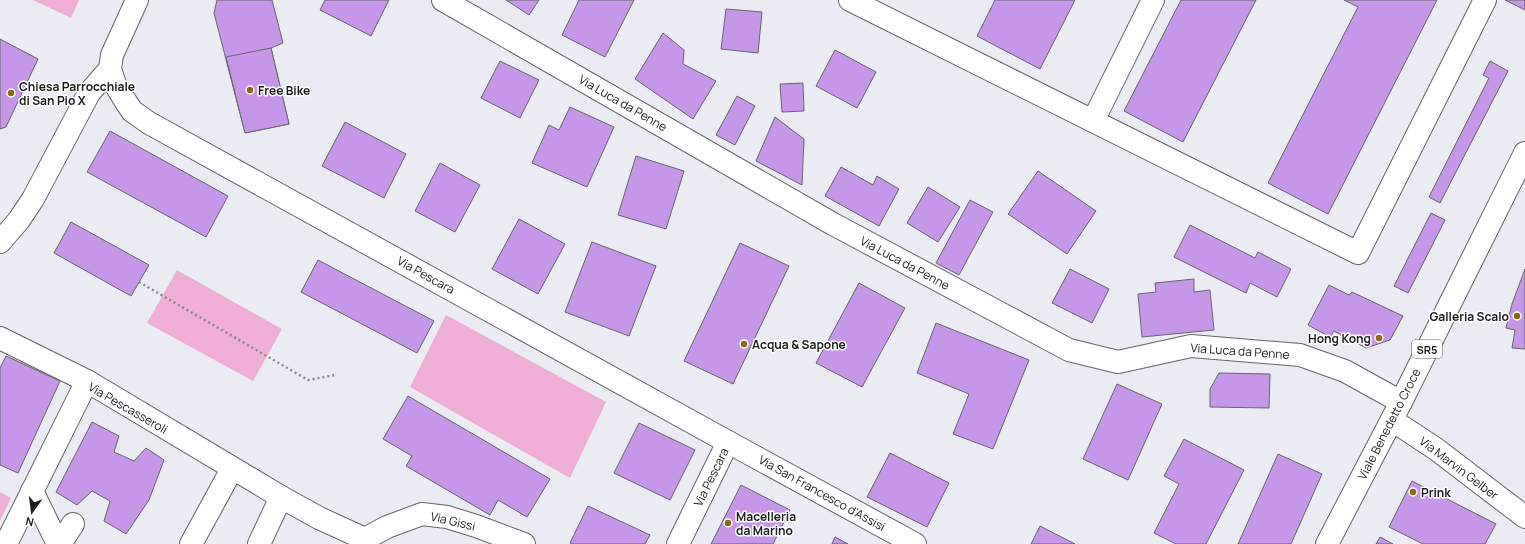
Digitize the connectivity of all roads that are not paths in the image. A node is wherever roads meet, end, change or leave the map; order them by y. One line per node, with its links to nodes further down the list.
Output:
1 (137, 0): 6 (street)
2 (443, 0): 12 (street, Via Luca da Penne)
3 (850, 0): 7 (street)
4 (1153, 0): 7 (street)
5 (1485, 0): 7 (street)
6 (110, 69): 9 (street); 13 (street, Via Pescara)
7 (1093, 121)
8 (1525, 153): 12 (street, Viale Benedetto Croce / SR5)
9 (0, 242)
10 (0, 338): 11 (street)
11 (87, 381): 14 (street, Via Pescasseroli); 15 (street, Via Pescasseroli)
12 (1396, 411): 17 (street, Via Marvin Gelber); 27 (street, Viale Benedetto Croce / SR5)
13 (728, 442): 25 (street, Via Pescara); 26 (street, Via San Francesco d'Assisi)
14 (232, 469): 16 (street, Via Pescasseroli); 22 (street)
15 (32, 491): 20 (street, Via Pescasseroli); 21 (street)
16 (281, 497): 19 (street, Via Pescasseroli); 23 (street)
17 (1525, 517)
18 (73, 524): 21 (street)
19 (365, 542): 24 (street, Via Gissi)
20 (6, 544)
21 (59, 544)
22 (191, 544)
23 (259, 544)
24 (524, 544)
25 (678, 544)
26 (915, 544)
27 (1327, 544)

